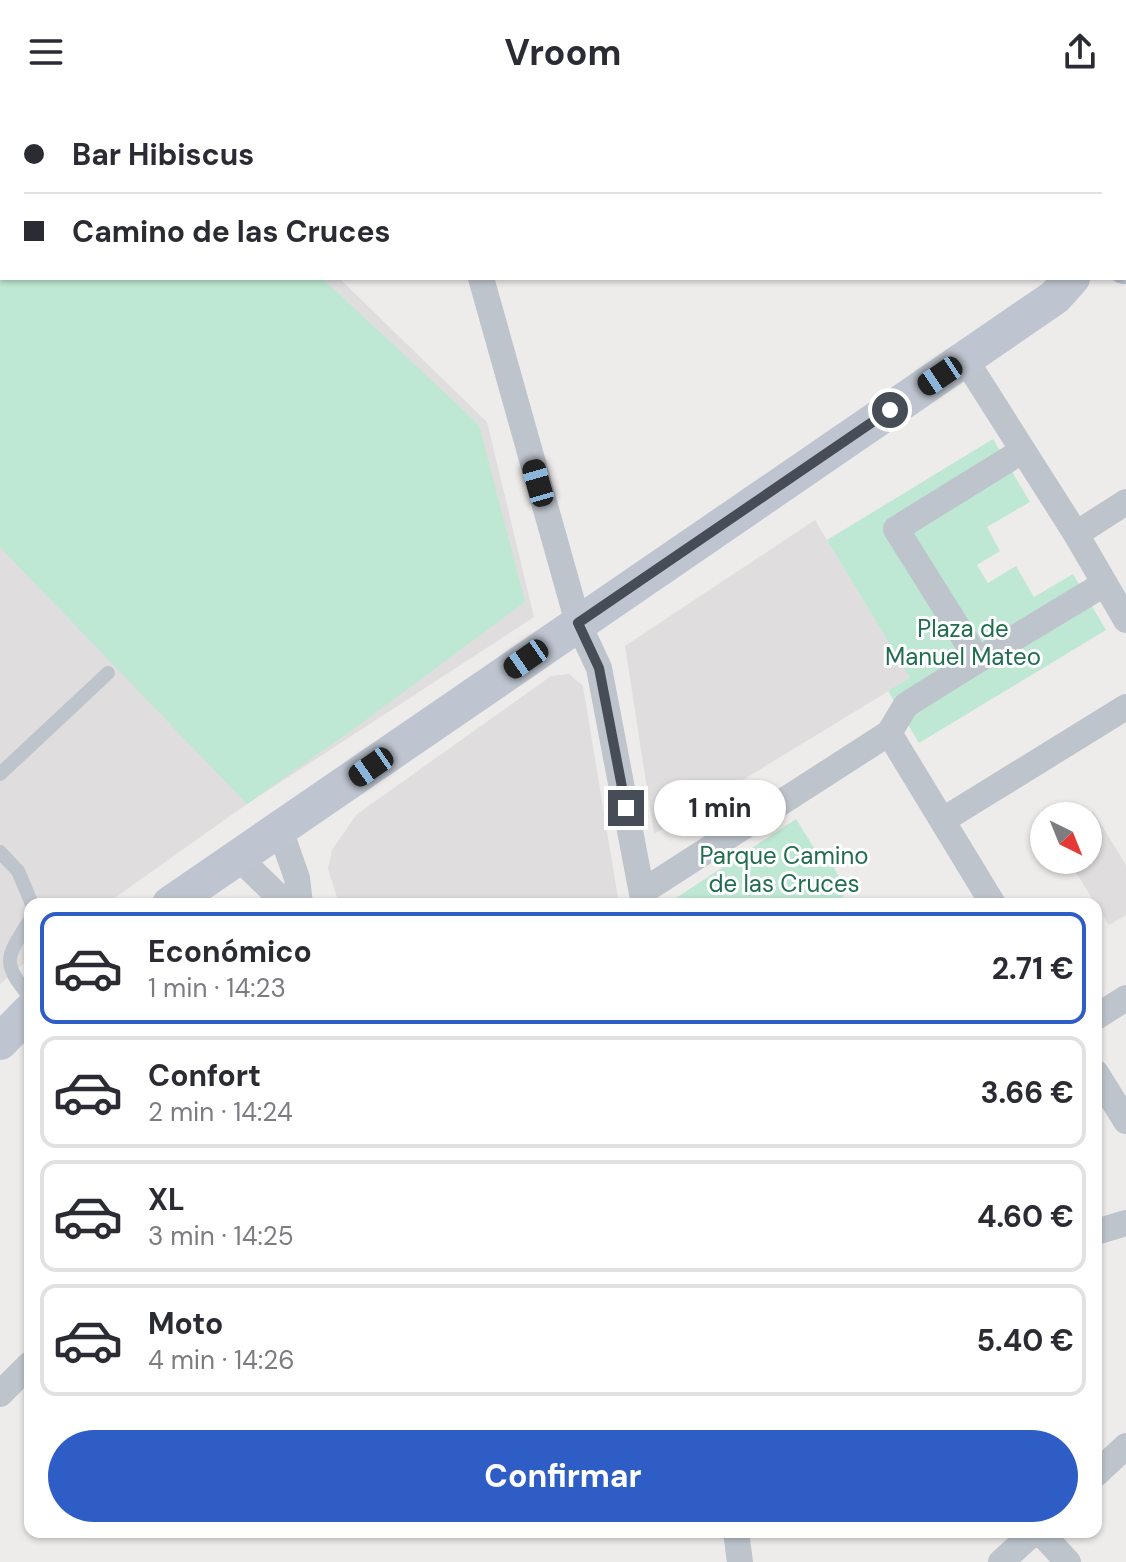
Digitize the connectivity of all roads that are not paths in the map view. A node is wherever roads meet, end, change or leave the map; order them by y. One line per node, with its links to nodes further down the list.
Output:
1 (482, 280): 10 (street)
2 (1098, 280): 3 (main road)
3 (1059, 284): 4 (main road)
4 (965, 359): 5 (street); 10 (main road)
5 (1022, 451): 7 (street); 11 (street)
6 (1126, 502): 7 (street)
7 (1076, 534): 8 (street)
8 (1104, 584): 9 (street); 11 (street)
9 (1126, 620)
10 (578, 623): 17 (main road); 24 (street)
11 (978, 660): 14 (street)
12 (108, 673): 15 (lane)
13 (1126, 707): 16 (street)
14 (889, 733): 16 (street); 24 (street)
15 (0, 774)
16 (943, 820): 25 (street)
17 (280, 830): 19 (main road); 23 (street)
18 (0, 852): 20 (lane)
19 (239, 858): 21 (main road); 22 (street)
20 (29, 898)
21 (179, 898)
22 (284, 898)
23 (297, 898)
24 (643, 898)
25 (989, 898)
26 (24, 928): 27 (lane)
27 (24, 991)
28 (1126, 998): 29 (street)
29 (1102, 1013)
30 (24, 1017): 31 (main road)
31 (0, 1042)
32 (1102, 1083): 33 (street)
33 (1126, 1121)
34 (1126, 1223): 35 (street)
35 (1102, 1230)
36 (24, 1372): 37 (street)
37 (0, 1394)
38 (1126, 1446): 39 (street)
39 (1102, 1468)
40 (737, 1538): 43 (street)
41 (1027, 1538): 44 (street)
42 (1046, 1538): 45 (street)
43 (740, 1562)
44 (1001, 1562)
45 (1068, 1562)

